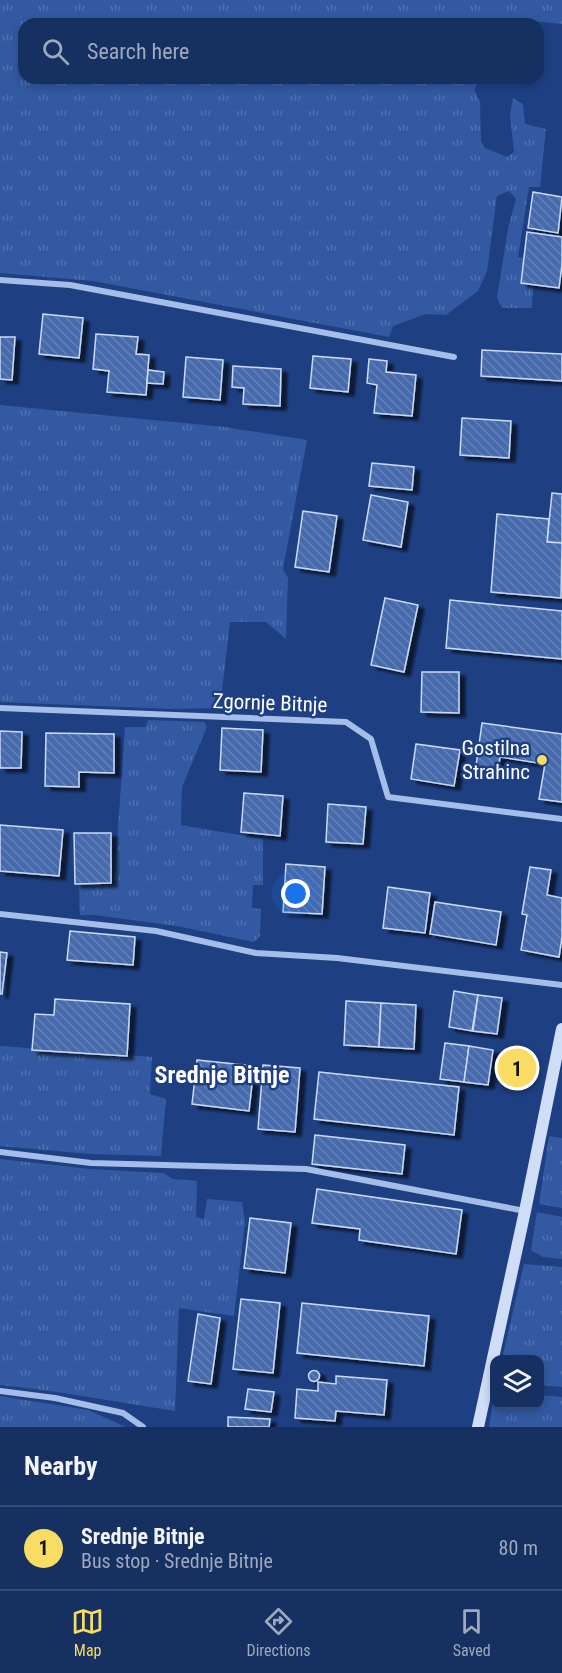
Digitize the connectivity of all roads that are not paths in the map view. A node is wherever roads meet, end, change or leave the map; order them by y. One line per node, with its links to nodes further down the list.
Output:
1 (0, 280): 2 (street)
2 (454, 357)
3 (0, 708): 4 (street, Zgornje Bitnje)
4 (562, 819)
5 (0, 914): 6 (street)
6 (562, 985)
7 (562, 1029): 9 (main road)
8 (0, 1152): 9 (street)
9 (525, 1211): 12 (main road)
10 (0, 1391): 11 (street)
11 (143, 1427)
12 (478, 1427)

